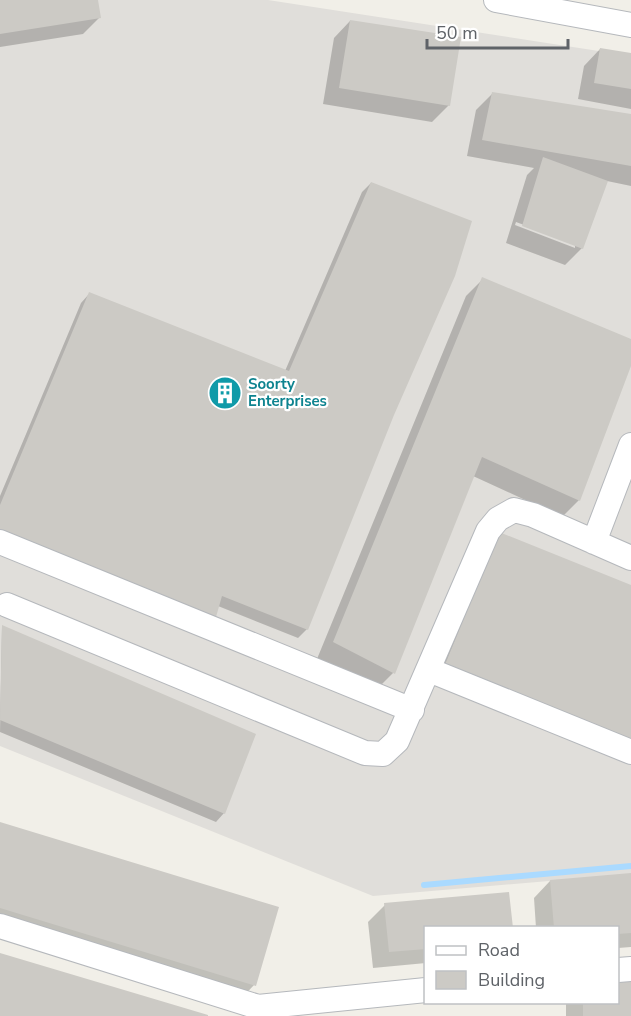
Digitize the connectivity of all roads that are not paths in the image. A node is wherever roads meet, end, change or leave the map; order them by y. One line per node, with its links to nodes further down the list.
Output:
1 (496, 0): 2 (street)
2 (631, 25)
3 (631, 445): 5 (street)
4 (0, 542): 9 (street)
5 (594, 542): 6 (street); 8 (street)
6 (631, 558)
7 (7, 605): 9 (street)
8 (429, 670): 9 (street); 10 (street)
9 (412, 710)
10 (631, 752)
11 (0, 926): 13 (street)
12 (424, 990): 13 (street)
13 (275, 1011)

